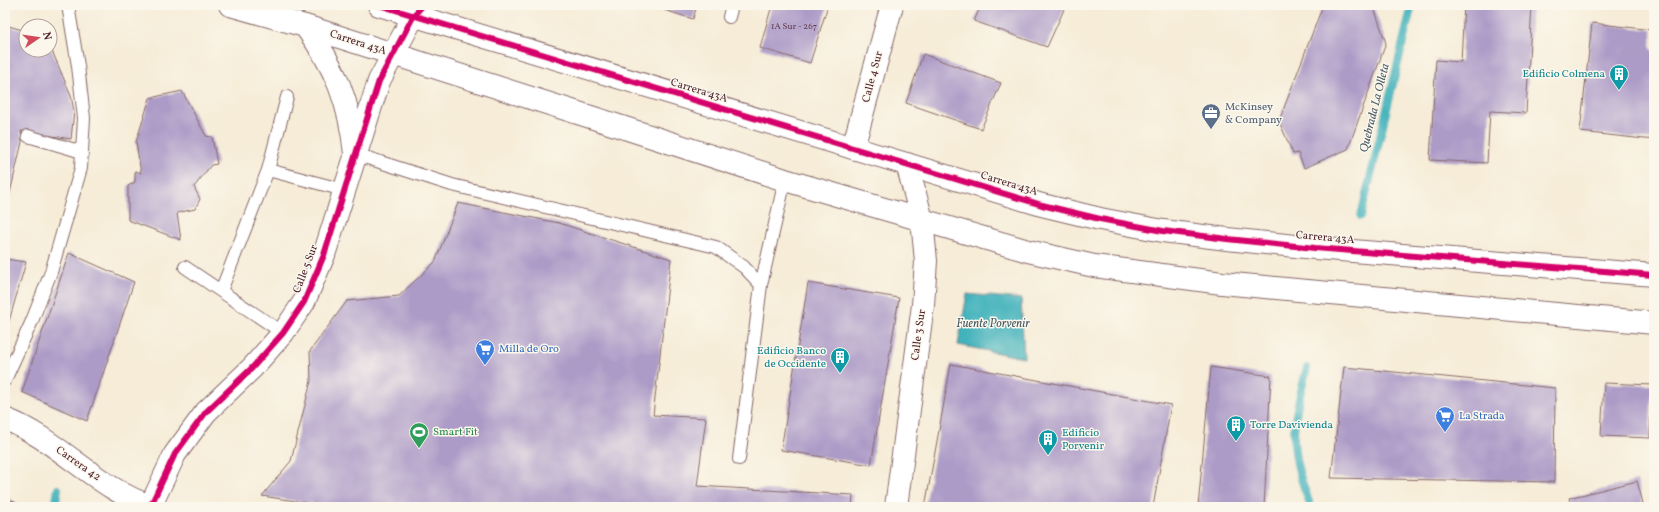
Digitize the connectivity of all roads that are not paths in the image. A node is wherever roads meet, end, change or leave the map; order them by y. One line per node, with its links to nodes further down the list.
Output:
1 (68, 5): 11 (lane)
2 (230, 5): 6 (main road, Carrera 43A)
3 (379, 5): 5 (main road, Carrera 43A)
4 (892, 5): 10 (main road, Calle 4 Sur)
5 (419, 10): 7 (main road, Calle 5 Sur); 10 (main road, Carrera 43A)
6 (305, 26): 7 (main road, Carrera 43A); 12 (main road)
7 (392, 54): 12 (main road, Calle 5 Sur); 15 (main road, Carrera 43A)
8 (287, 97): 14 (lane)
9 (28, 136): 11 (lane)
10 (853, 148): 13 (main road, Carrera 43A)
11 (82, 152): 24 (lane)
12 (355, 154): 16 (main road, Calle 5 Sur); 20 (lane)
13 (907, 164): 17 (main road, Calle 3 Sur); 19 (main road, Carrera 43A)
14 (268, 170): 16 (lane); 21 (lane)
15 (785, 180): 17 (main road, Carrera 43A); 20 (lane)
16 (344, 190): 23 (main road, Calle 5 Sur)
17 (922, 220): 22 (main road, Carrera 43A); 28 (main road, Calle 3 Sur)
18 (186, 267): 21 (lane)
19 (1654, 275)
20 (762, 285): 26 (lane)
21 (221, 291): 23 (lane)
22 (1654, 323)
23 (283, 332): 27 (main road, Calle 5 Sur)
24 (5, 380)
25 (5, 418): 27 (main road, Carrera 42)
26 (739, 459)
27 (151, 507)
28 (896, 507)

